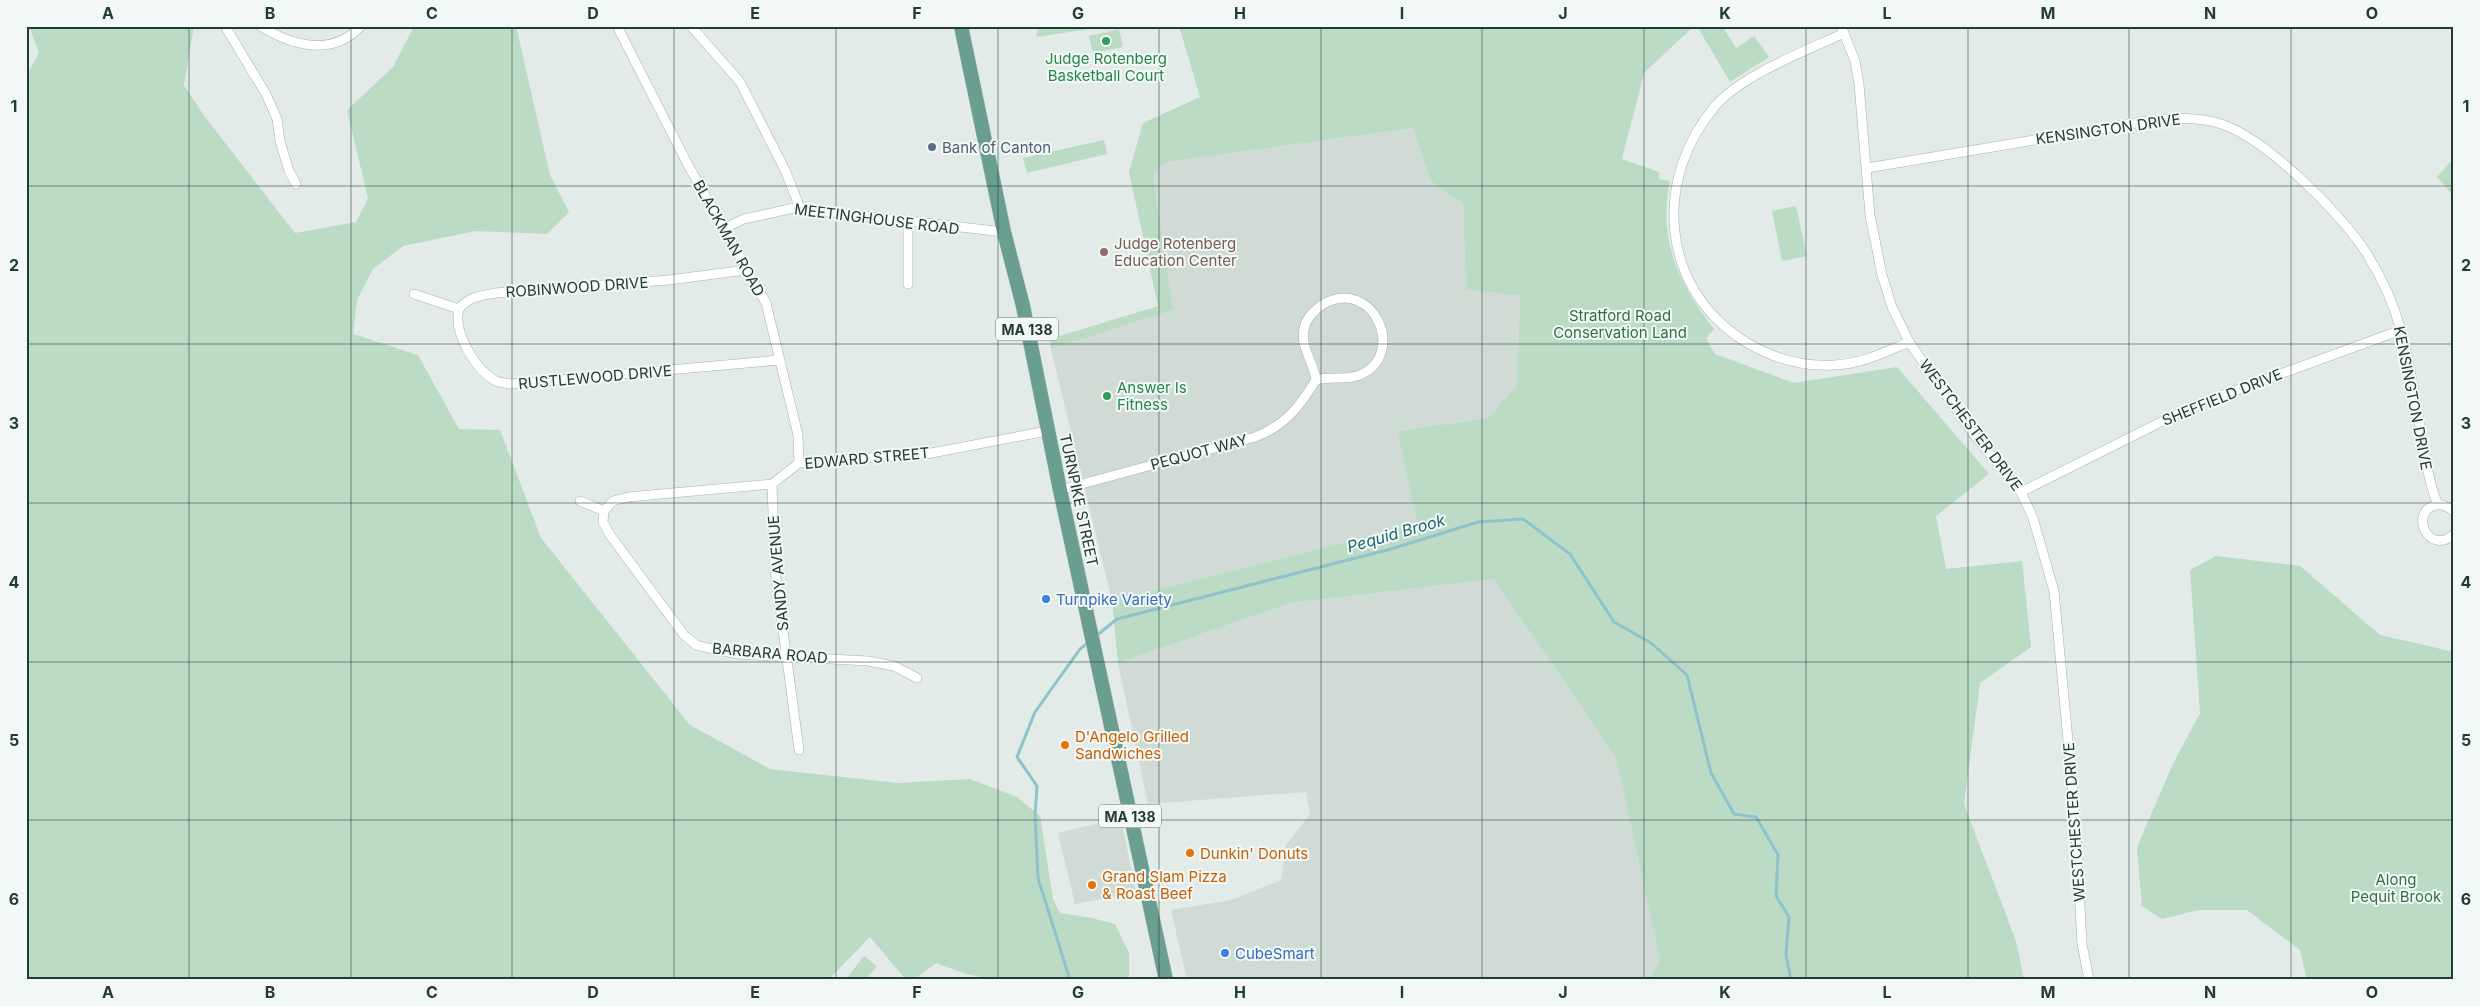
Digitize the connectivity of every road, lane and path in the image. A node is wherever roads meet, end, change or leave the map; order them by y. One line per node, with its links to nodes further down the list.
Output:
1 (226, 26): 9 (street)
2 (260, 26): 3 (street)
3 (361, 26)
4 (617, 26): 12 (street, BLACKMAN ROAD)
5 (691, 26): 10 (street)
6 (961, 26): 13 (main road, TURNPIKE STREET / MA 138)
7 (1842, 29): 8 (street, WESTCHESTER DRIVE); 19 (street)
8 (1866, 168): 18 (street, KENSINGTON DRIVE); 19 (street, WESTCHESTER DRIVE)
9 (296, 184)
10 (800, 208): 11 (street, MEETINGHOUSE ROAD); 12 (street, MEETINGHOUSE ROAD)
11 (908, 222): 13 (street, MEETINGHOUSE ROAD); 15 (street)
12 (723, 229): 14 (street, BLACKMAN ROAD)
13 (1004, 232): 22 (main road, TURNPIKE STREET / MA 138)
14 (746, 270): 17 (street, ROBINWOOD DRIVE); 20 (street, BLACKMAN ROAD)
15 (908, 284)
16 (414, 294): 17 (street)
17 (459, 309): 20 (street, RUSTLEWOOD DRIVE)
18 (2401, 330): 26 (street, SHEFFIELD DRIVE); 28 (street, KENSINGTON DRIVE)
19 (1909, 342): 26 (street, WESTCHESTER DRIVE)
20 (780, 360): 23 (street, BLACKMAN ROAD)
21 (1316, 380): 21 (street); 25 (street, PEQUOT WAY)
22 (1047, 431): 23 (street, EDWARD STREET); 25 (main road, TURNPIKE STREET / MA 138)
23 (799, 463): 24 (street, EDWARD STREET)
24 (772, 484): 29 (street); 32 (street, SANDY AVENUE)
25 (1060, 490): 35 (main road, TURNPIKE STREET / MA 138)
26 (2021, 492): 36 (street, WESTCHESTER DRIVE)
27 (580, 501): 29 (street)
28 (2438, 505): 30 (street); 31 (street)
29 (604, 511): 32 (street, BARBARA ROAD)
30 (2454, 512)
31 (2454, 534)
32 (786, 655): 33 (street, BARBARA ROAD); 34 (street, SANDY AVENUE)
33 (917, 678)
34 (799, 750)
35 (1166, 980)
36 (2089, 980)

